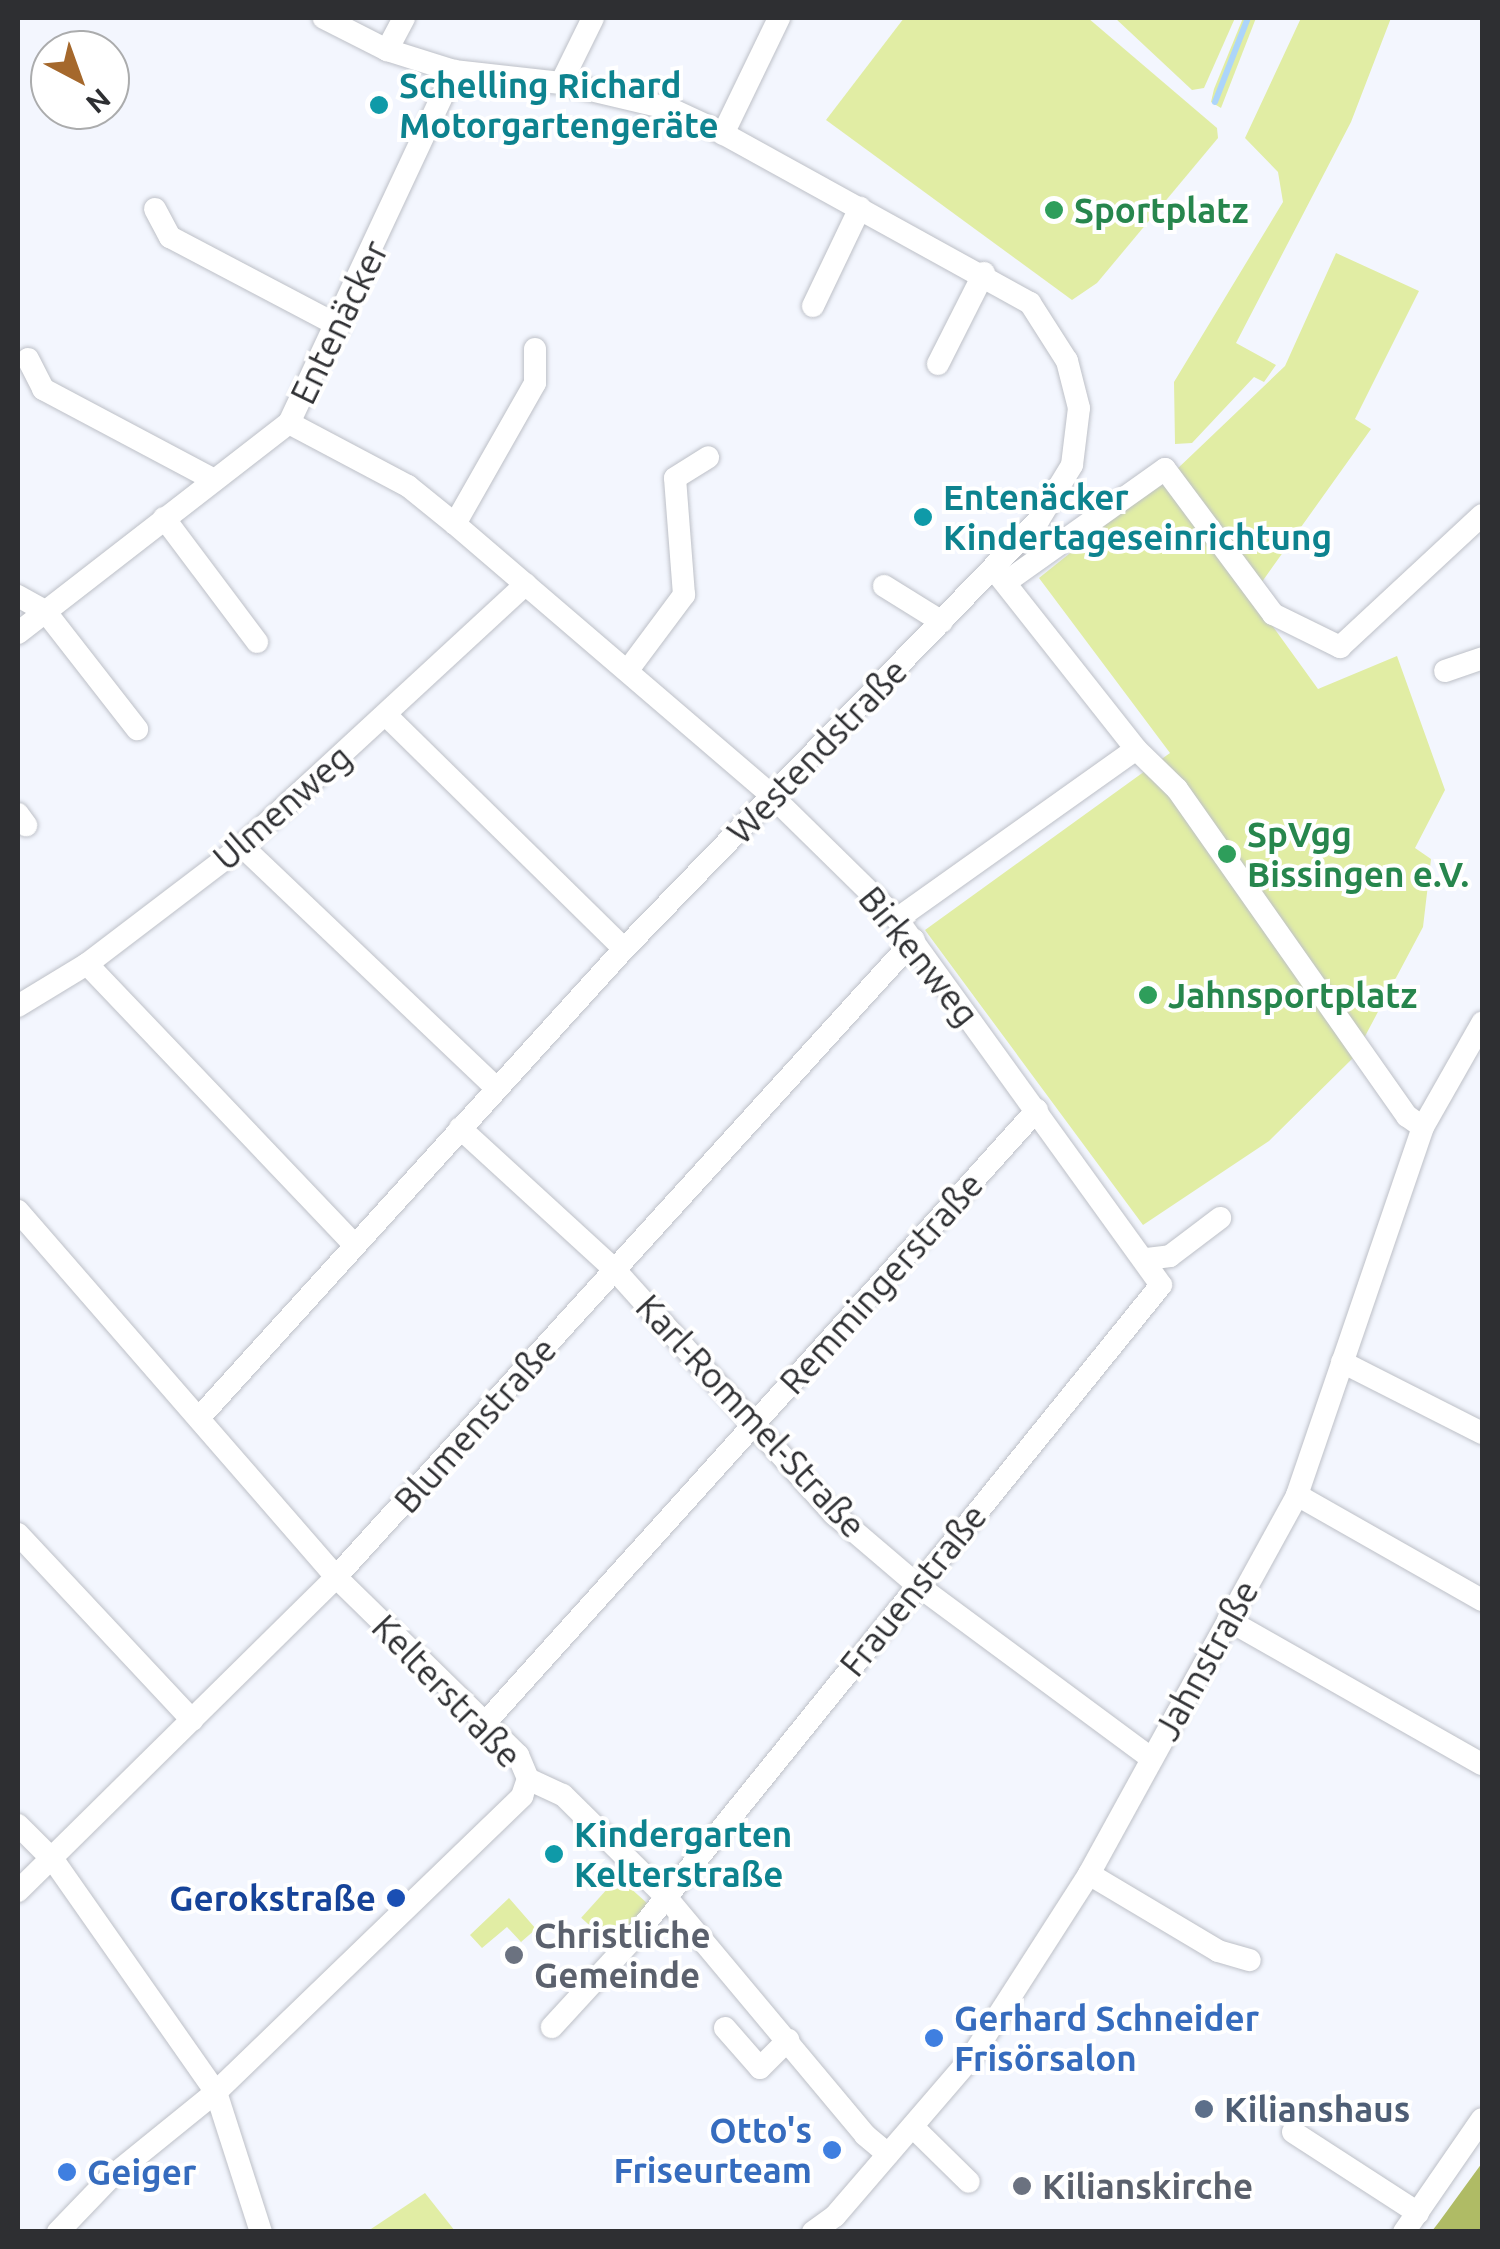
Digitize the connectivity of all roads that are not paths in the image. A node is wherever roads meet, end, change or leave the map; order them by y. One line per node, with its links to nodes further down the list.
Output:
1 (324, 18): 5 (street, Westendstraße)
2 (404, 18): 5 (street)
3 (593, 18): 7 (street)
4 (779, 18): 8 (street)
5 (387, 50): 6 (street, Westendstraße)
6 (454, 71): 7 (street, Westendstraße); 13 (street, Entenäcker)
7 (561, 83): 8 (street, Westendstraße)
8 (723, 134): 9 (street, Westendstraße)
9 (860, 208): 11 (street, Westendstraße); 12 (street)
10 (156, 209): 13 (street)
11 (984, 273): 16 (street); 23 (street, Westendstraße)
12 (813, 306)
13 (338, 326): 17 (street, Entenäcker)
14 (534, 349): 22 (street)
15 (28, 360): 19 (street)
16 (938, 364)
17 (289, 423): 19 (street, Entenäcker); 22 (street, Birkenweg)
18 (708, 457): 32 (street)
19 (214, 480): 21 (street, Entenäcker)
20 (1482, 515): 23 (street)
21 (164, 518): 27 (street, Entenäcker); 30 (street)
22 (455, 524): 24 (street, Birkenweg)
23 (999, 575): 28 (street, Westendstraße); 36 (street)
24 (526, 584): 32 (street, Birkenweg); 34 (street, Ulmenweg)
25 (884, 586): 28 (street)
26 (18, 596): 27 (street)
27 (45, 611): 29 (street, Entenäcker); 35 (street)
28 (942, 622): 37 (street, Westendstraße)
29 (18, 633)
30 (257, 642)
31 (1482, 658): 33 (street)
32 (628, 670): 37 (street, Birkenweg)
33 (1445, 670)
34 (387, 716): 38 (street, Ulmenweg); 41 (street)
35 (137, 729)
36 (1136, 749): 39 (street); 47 (street)
37 (773, 797): 39 (street, Birkenweg); 41 (street, Westendstraße)
38 (242, 846): 42 (street, Ulmenweg); 45 (street)
39 (897, 918): 40 (street, Birkenweg)
40 (914, 940): 46 (street, Birkenweg); 53 (street, Blumenstraße)
41 (624, 949): 45 (street, Westendstraße)
42 (87, 964): 43 (street, Ulmenweg); 51 (street)
43 (18, 1006)
44 (1482, 1023): 47 (street, Jahnstraße)
45 (497, 1089): 48 (street, Westendstraße)
46 (1038, 1110): 52 (street, Birkenweg); 57 (street, Remmingerstraße)
47 (1422, 1127): 55 (street, Jahnstraße)
48 (460, 1128): 51 (street, Westendstraße); 53 (street, Karl-Rommel-Straße)
49 (18, 1214): 56 (street, Kelterstraße)
50 (1220, 1218): 52 (street)
51 (353, 1243): 56 (street, Westendstraße)
52 (1147, 1259): 54 (street, Birkenweg)
53 (616, 1271): 57 (street, Karl-Rommel-Straße); 61 (street, Blumenstraße)
54 (1161, 1285): 62 (street, Frauenstraße)
55 (1342, 1362): 58 (street); 59 (street, Jahnstraße)
56 (199, 1418): 61 (street, Kelterstraße)
57 (755, 1422): 62 (street, Karl-Rommel-Straße); 66 (street, Remmingerstraße)
58 (1482, 1433)
59 (1297, 1495): 63 (street); 64 (street, Jahnstraße)
60 (18, 1534): 65 (street)
61 (336, 1577): 65 (street, Blumenstraße); 66 (street, Kelterstraße)
62 (917, 1585): 67 (street, Karl-Rommel-Straße); 74 (street, Frauenstraße)
63 (1482, 1600)
64 (1228, 1620): 67 (street, Jahnstraße); 68 (street)
65 (192, 1720): 71 (street, Blumenstraße)
66 (485, 1723): 69 (street, Kelterstraße)
67 (1152, 1759): 72 (street, Jahnstraße)
68 (1482, 1764)
69 (528, 1780): 74 (street, Kelterstraße); 79 (street)
70 (18, 1824): 71 (street)
71 (54, 1861): 73 (street, Blumenstraße); 79 (street)
72 (1088, 1874): 75 (street); 81 (street, Jahnstraße)
73 (18, 1892)
74 (666, 1898): 76 (street, Frauenstraße); 78 (street, Kelterstraße)
75 (1250, 1960)
76 (552, 2027)
77 (724, 2028): 78 (street)
78 (788, 2040): 83 (street, Kelterstraße)
79 (216, 2092): 87 (street); 88 (street)
80 (1482, 2119): 86 (street)
81 (913, 2126): 83 (street, Jahnstraße); 84 (street)
82 (1293, 2132): 86 (street)
83 (888, 2154): 85 (street, Jahnstraße)
84 (969, 2182)
85 (835, 2216): 89 (street, Jahnstraße); 90 (street)
86 (1411, 2222)
87 (65, 2228)
88 (260, 2232)
89 (813, 2232)
90 (854, 2232)

